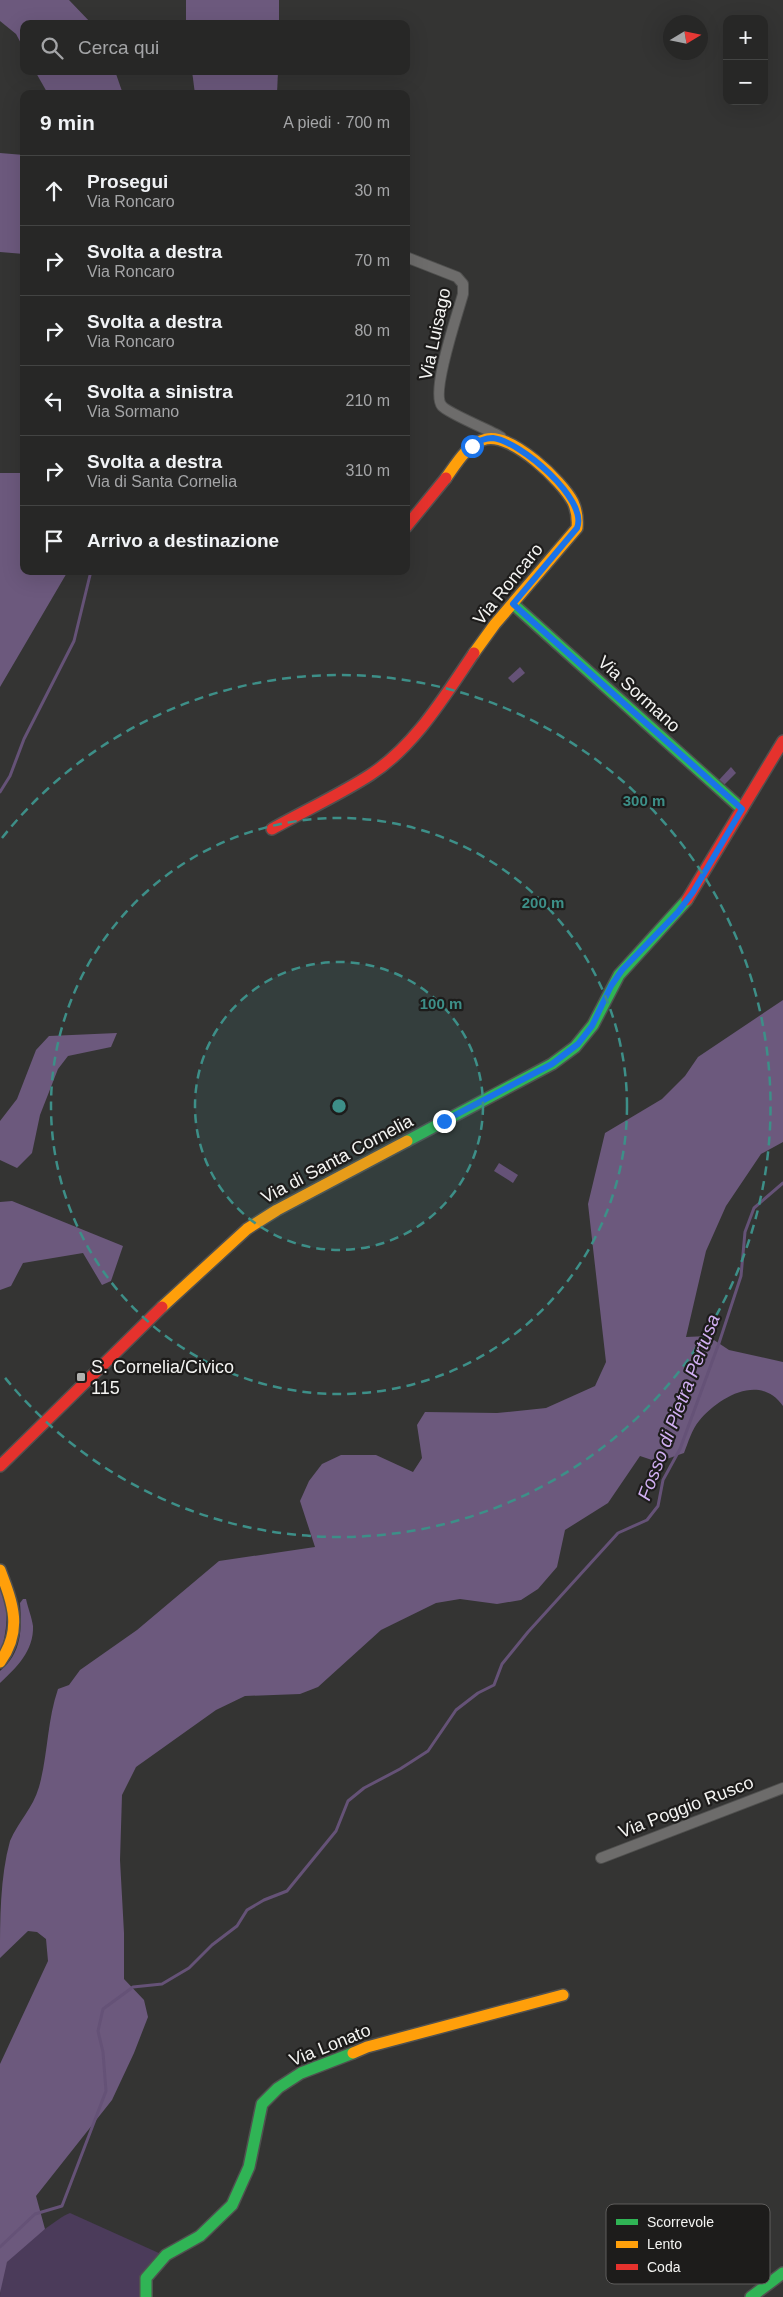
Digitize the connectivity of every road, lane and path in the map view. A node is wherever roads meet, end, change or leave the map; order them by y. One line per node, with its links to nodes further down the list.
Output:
1 (410, 259): 2 (street, Via Luisago)
2 (511, 443): 3 (street, Via Roncaro); 4 (street, Via Roncaro)
3 (410, 522)
4 (513, 604): 6 (street, Via Sormano); 7 (street, Via Roncaro)
5 (783, 741): 6 (street, Via di Santa Cornelia)
6 (742, 809): 8 (street, Via di Santa Cornelia)
7 (272, 829)
8 (0, 1466)
9 (0, 1570): 10 (street)
10 (0, 1662)
11 (783, 1788): 12 (street, Via Poggio Rusco)
12 (601, 1858)
13 (563, 1995): 17 (street, Via Lonato)
14 (783, 2273): 15 (street)
15 (770, 2283)
16 (768, 2284): 18 (street)
17 (146, 2297)
18 (751, 2297)

